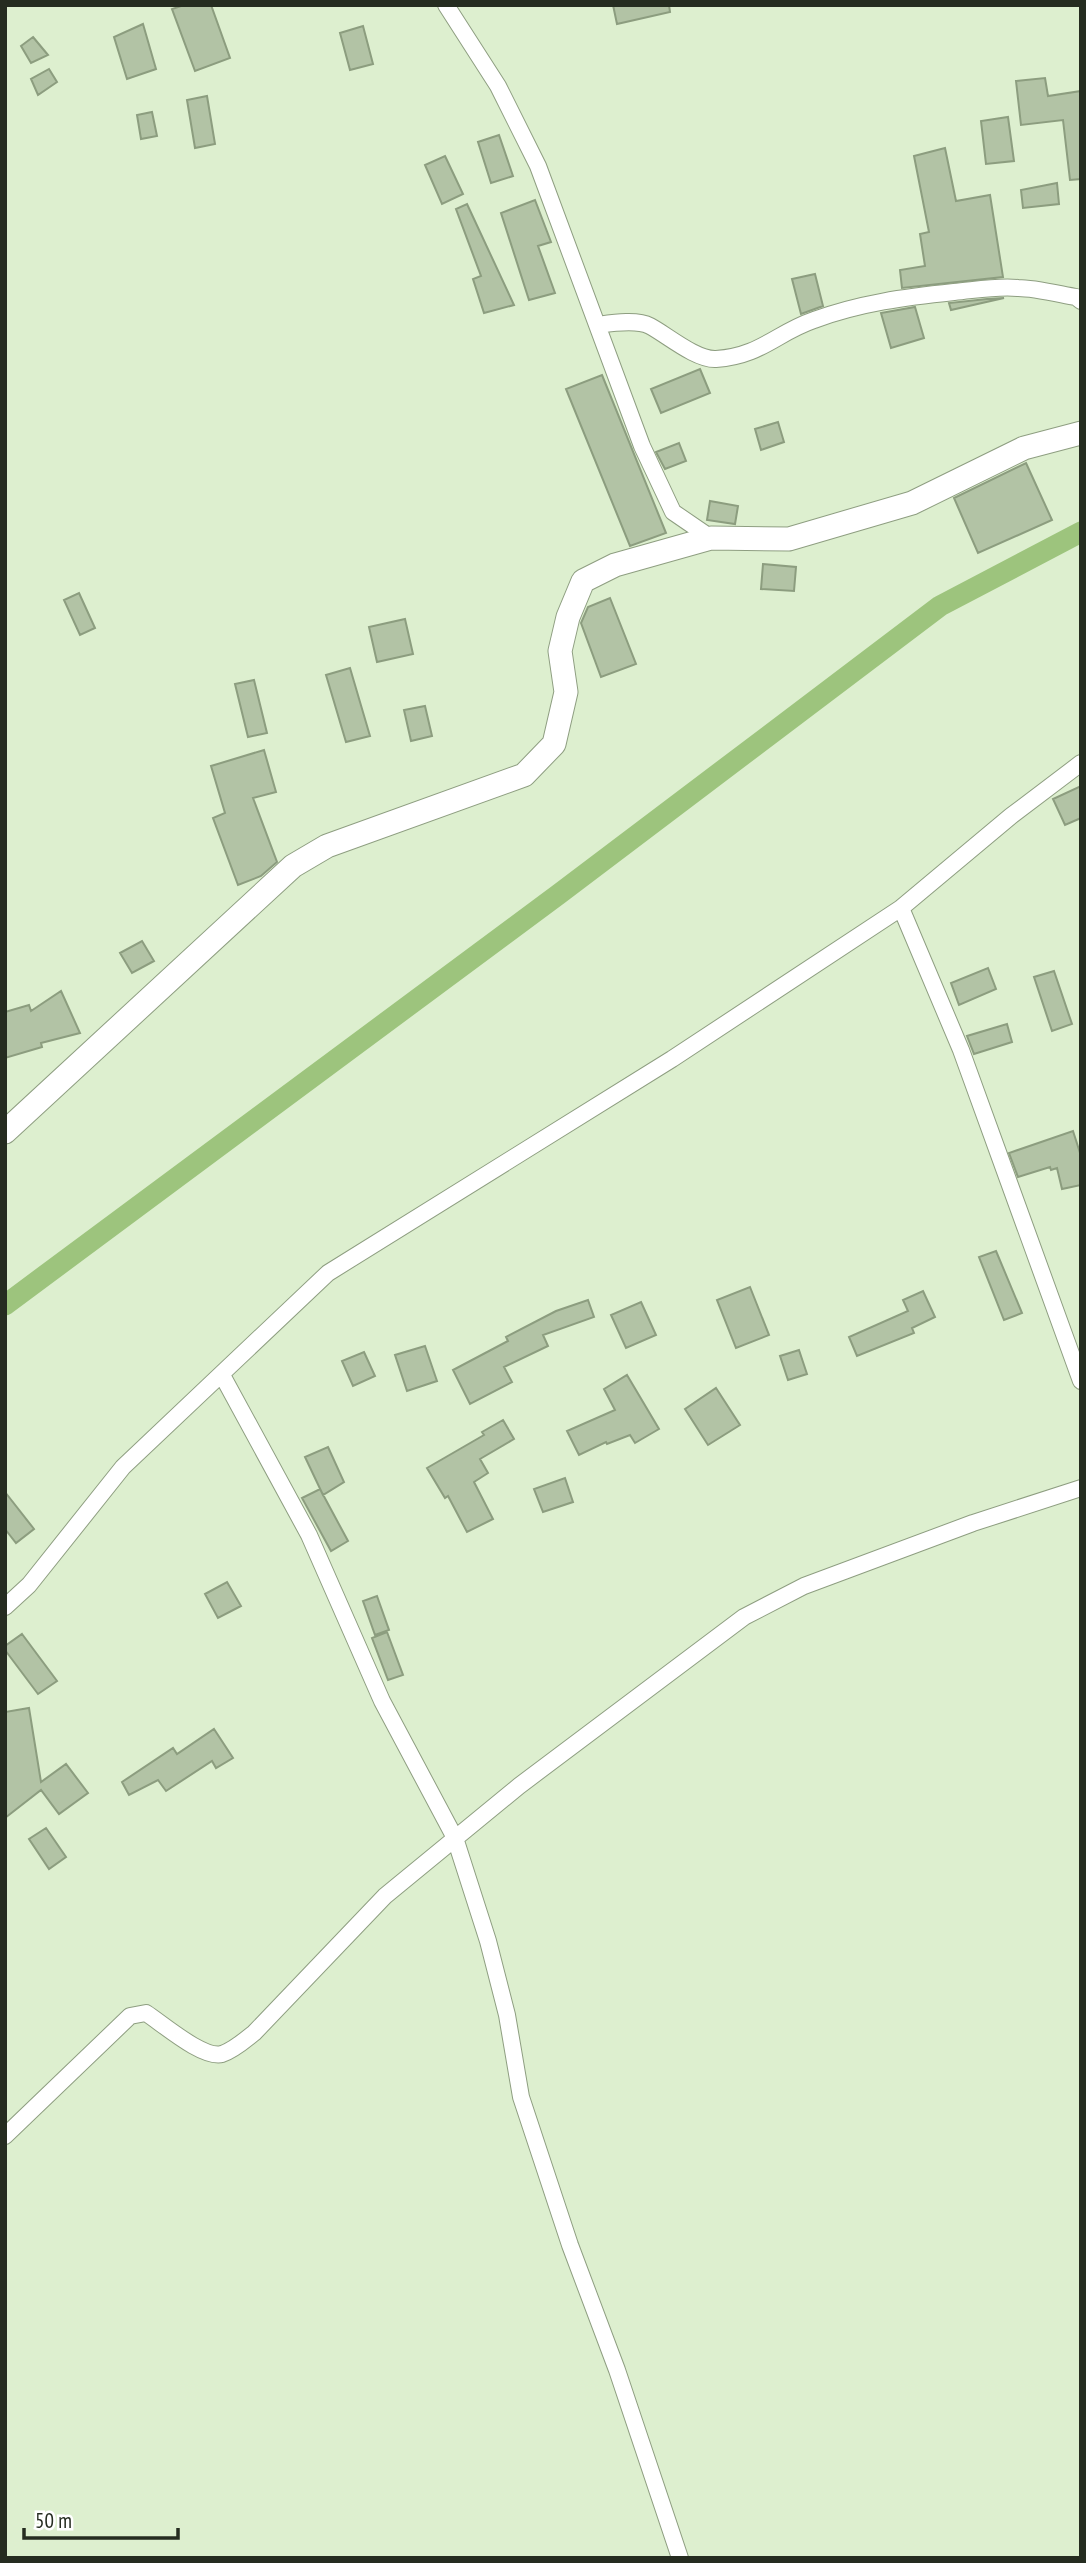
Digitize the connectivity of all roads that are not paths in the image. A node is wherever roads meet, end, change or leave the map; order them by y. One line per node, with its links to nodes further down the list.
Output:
1 (446, 5): 3 (street)
2 (1081, 301): 3 (street)
3 (597, 324): 5 (street)
4 (1081, 433): 5 (street)
5 (711, 538): 8 (street)
6 (1081, 763): 7 (street)
7 (901, 908): 9 (street); 10 (street)
8 (5, 1132)
9 (222, 1375): 12 (street); 13 (street)
10 (1081, 1381)
11 (1081, 1488): 13 (street)
12 (5, 1608)
13 (455, 1838): 14 (street); 15 (street)
14 (5, 2136)
15 (680, 2558)

